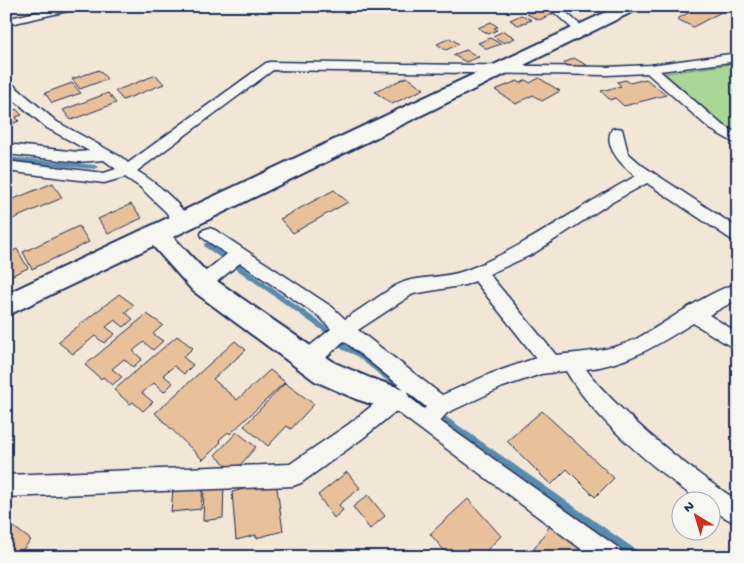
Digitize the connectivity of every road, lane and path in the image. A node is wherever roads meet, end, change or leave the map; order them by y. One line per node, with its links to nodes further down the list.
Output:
1 (77, 6): 4 (street)
2 (552, 6): 5 (street)
3 (632, 6): 5 (street)
4 (6, 22)
5 (581, 31): 8 (street)
6 (738, 57): 7 (street)
7 (650, 69): 8 (street); 11 (street)
8 (501, 70): 15 (street); 17 (street)
9 (6, 86): 13 (street)
10 (617, 132): 16 (street)
11 (738, 142)
12 (6, 149): 13 (street)
13 (106, 155): 15 (street)
14 (6, 166): 15 (street)
15 (127, 171): 17 (street)
16 (648, 176): 20 (street); 22 (street)
17 (183, 222): 19 (street)
18 (208, 234): 21 (street)
19 (158, 235): 23 (street); 25 (street)
20 (738, 236)
21 (233, 259): 23 (street); 27 (street)
22 (478, 273): 27 (street); 30 (street)
23 (202, 284): 29 (street)
24 (738, 290): 26 (street)
25 (6, 306)
26 (692, 314): 28 (street); 30 (street)
27 (338, 335): 29 (street); 32 (street)
28 (738, 343)
29 (308, 359): 31 (street)
30 (561, 363): 32 (street); 34 (street)
31 (396, 398): 32 (street); 33 (street)
32 (433, 414): 35 (street)
33 (6, 486)
34 (738, 514)
35 (612, 557)

